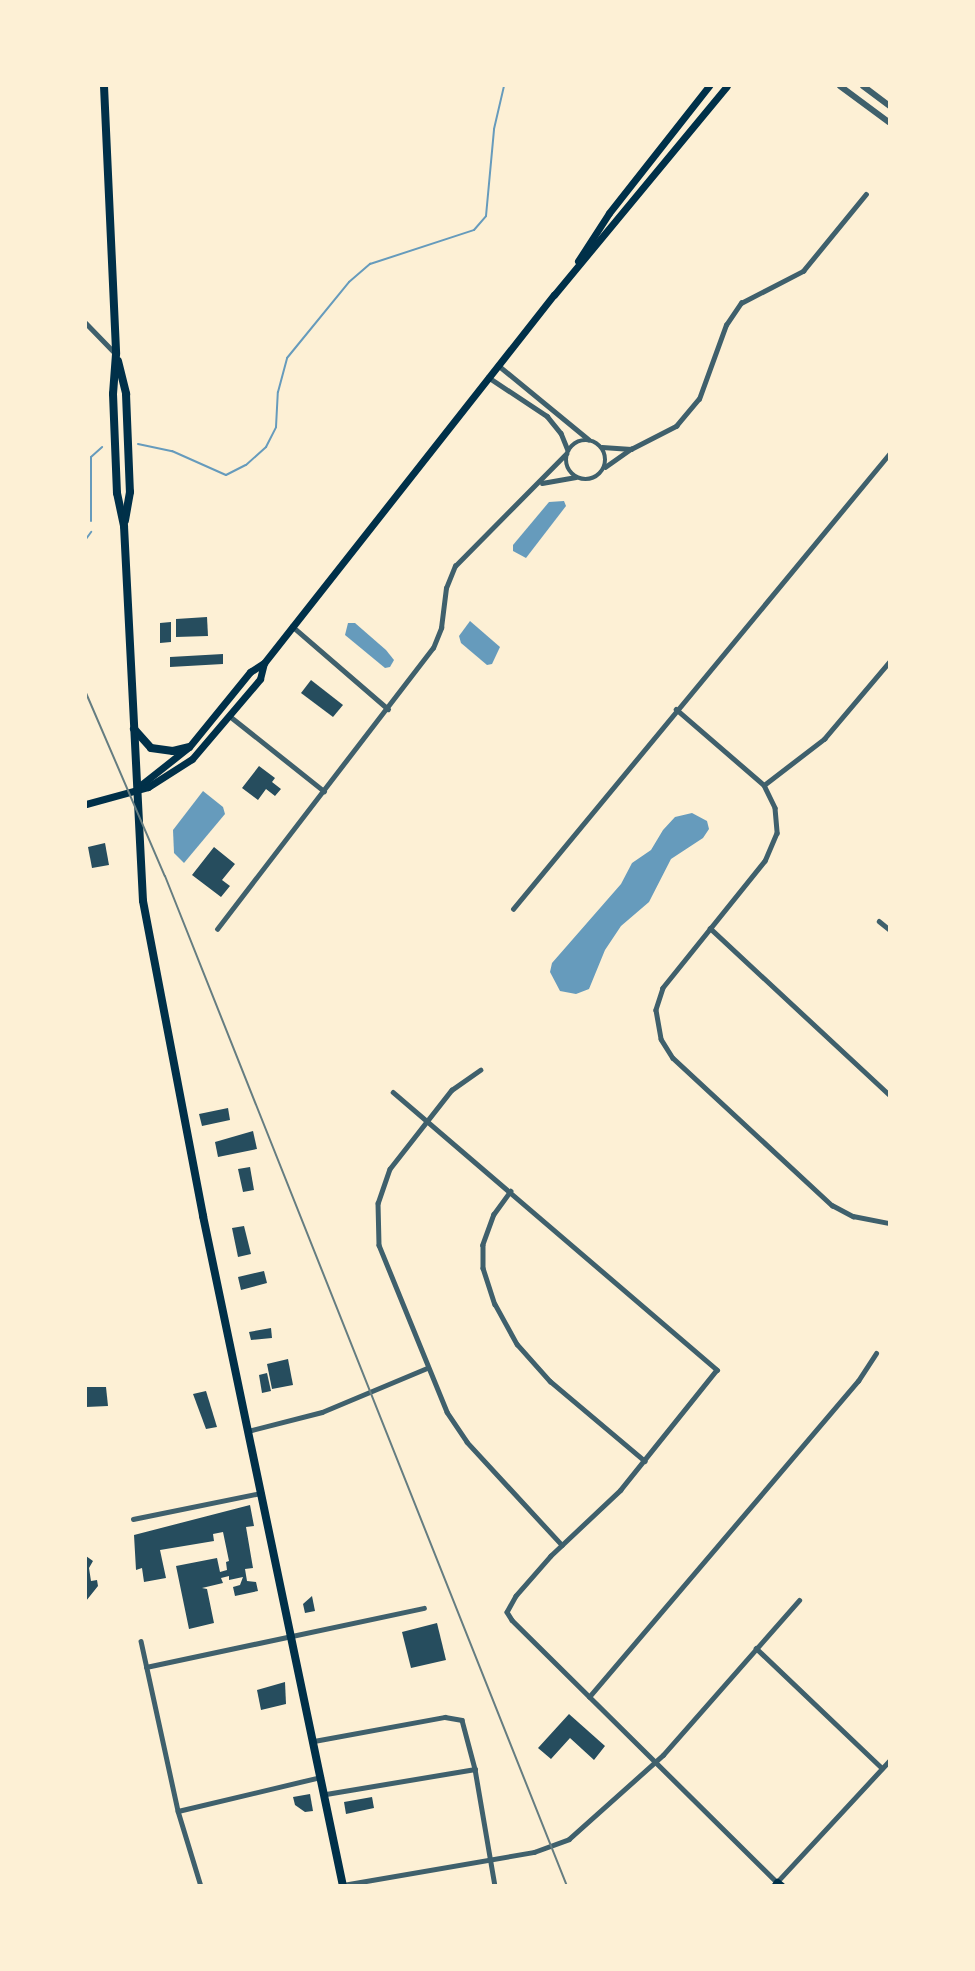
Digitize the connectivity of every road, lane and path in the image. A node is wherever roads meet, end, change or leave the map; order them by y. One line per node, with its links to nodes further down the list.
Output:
1 (104, 86): 11 (main road)
2 (709, 86): 9 (main road)
3 (727, 86): 9 (main road)
4 (840, 86): 7 (street)
5 (863, 86): 6 (street)
6 (890, 106)
7 (890, 123)
8 (866, 194): 16 (street)
9 (562, 285): 12 (main road)
10 (86, 323): 11 (street)
11 (116, 354): 22 (main road); 22 (main road)
12 (498, 365): 13 (main road); 14 (street)
13 (488, 377): 17 (street); 23 (main road)
14 (588, 439): 15 (street); 17 (street)
15 (602, 447): 16 (street); 19 (street)
16 (631, 449): 19 (street)
17 (567, 452): 20 (street); 21 (street)
18 (890, 453): 27 (street)
19 (605, 467): 20 (street)
20 (575, 477): 21 (street)
21 (541, 483): 26 (street)
22 (124, 526): 29 (main road)
23 (292, 626): 25 (main road); 26 (street)
24 (890, 661): 31 (street)
25 (264, 663): 28 (main road); 30 (main road)
26 (388, 709): 33 (street)
27 (676, 710): 31 (street); 35 (street)
28 (231, 717): 32 (main road); 33 (street)
29 (133, 726): 30 (main road); 32 (main road)
30 (189, 747): 32 (main road)
31 (764, 785): 37 (street)
32 (137, 788): 34 (main road); 48 (main road)
33 (324, 791): 38 (street)
34 (86, 804)
35 (513, 909)
36 (879, 921): 39 (street)
37 (710, 928): 42 (street); 45 (street)
38 (217, 929)
39 (890, 930)
40 (481, 1070): 43 (street)
41 (393, 1092): 43 (street)
42 (890, 1095)
43 (427, 1119): 44 (street); 47 (street)
44 (511, 1191): 49 (street); 49 (street)
45 (890, 1223)
46 (876, 1353): 59 (street)
47 (427, 1368): 48 (street); 52 (street)
48 (248, 1431): 50 (main road)
49 (645, 1461): 52 (street)
50 (261, 1493): 51 (street); 55 (main road)
51 (133, 1519)
52 (562, 1545): 59 (street)
53 (799, 1600): 57 (street)
54 (424, 1608): 55 (street)
55 (292, 1633): 58 (street); 60 (main road)
56 (141, 1641): 58 (street)
57 (756, 1648): 62 (street); 63 (street)
58 (146, 1667): 67 (street)
59 (589, 1697): 62 (street)
60 (314, 1741): 64 (street); 65 (main road)
61 (890, 1760): 63 (street)
62 (654, 1761): 68 (street); 69 (street)
63 (882, 1768): 69 (street)
64 (475, 1769): 66 (street); 68 (street)
65 (322, 1777): 66 (main road); 67 (street)
66 (326, 1794): 70 (main road)
67 (178, 1811): 71 (street)
68 (490, 1860): 70 (street); 72 (street)
69 (778, 1884)
70 (342, 1885)
71 (201, 1886)
72 (495, 1886)

